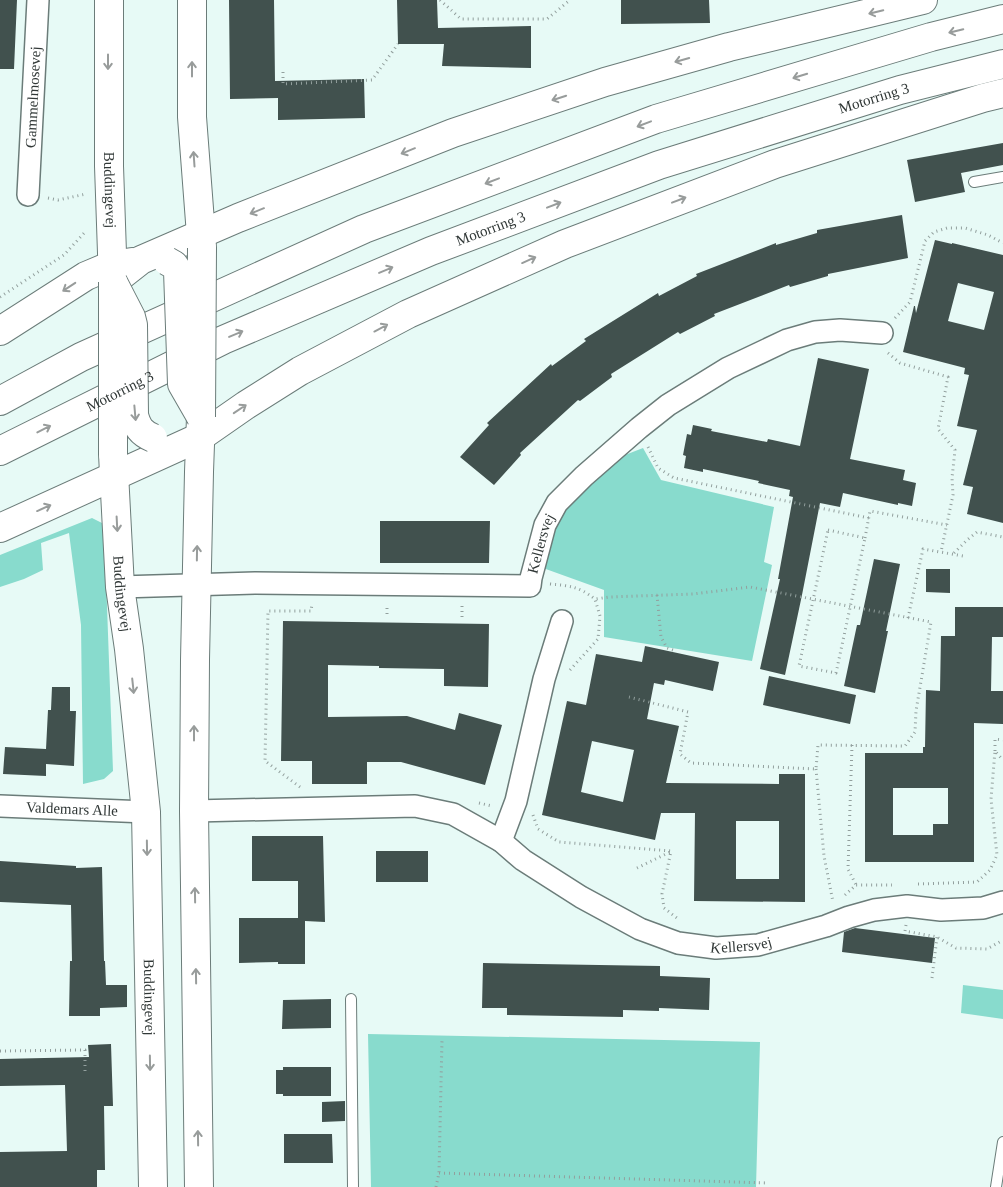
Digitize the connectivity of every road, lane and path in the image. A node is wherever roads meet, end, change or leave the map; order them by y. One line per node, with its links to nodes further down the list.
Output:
1 (38, 0): 15 (street, Gammelmosevej)
2 (109, 0): 17 (main road, Buddingevej, one-way to 17)
3 (192, 0): 18 (main road, one-way to 3)
4 (440, 0): 5 (path)
5 (570, 0)
6 (923, 0): 18 (main road, one-way to 18)
7 (1003, 19): 25 (main road, one-way to 25)
8 (398, 44): 10 (path)
9 (1003, 64): 28 (main road, Motorring 3, one-way to 9)
10 (283, 72)
11 (1003, 93): 26 (main road, one-way to 11)
12 (1003, 177): 13 (lane)
13 (974, 182)
14 (86, 194): 16 (path)
15 (28, 195)
16 (58, 200)
17 (110, 218): 21 (main road, Buddingevej); 22 (path)
18 (201, 241): 20 (main road); 26 (main road, bridge)
19 (1003, 242): 24 (path)
20 (154, 261): 21 (main road); 26 (main road, bridge)
21 (112, 274): 23 (main road, one-way to 23); 26 (main road, one-way to 26, bridge); 29 (main road, Buddingevej, bridge)
22 (0, 297)
23 (0, 332)
24 (882, 332): 27 (street, Kellersvej); 31 (path)
25 (0, 401)
26 (200, 427): 29 (main road); 39 (main road, one-way to 26)
27 (639, 428): 30 (path); 40 (street, Kellersvej)
28 (0, 451)
29 (114, 465): 32 (main road, one-way to 29); 41 (main road, Buddingevej, one-way to 41)
30 (869, 518): 31 (path); 34 (path)
31 (946, 526): 35 (path)
32 (0, 528)
33 (1003, 537): 36 (path)
34 (865, 538): 43 (path); 45 (path)
35 (941, 552): 36 (path); 46 (path)
36 (954, 554): 37 (path)
37 (963, 556)
38 (313, 583): 39 (street, Kellersvej); 40 (street, Kellersvej); 56 (path)
39 (197, 584): 41 (street, Kellersvej); 59 (main road, one-way to 39)
40 (530, 586): 44 (path)
41 (120, 587): 60 (main road, Buddingevej, one-way to 60)
42 (657, 595): 43 (path); 44 (path); 48 (path)
43 (812, 598): 45 (path); 45 (path)
44 (595, 599): 49 (path)
45 (850, 606): 46 (path)
46 (908, 618): 52 (path)
47 (562, 622): 49 (street)
48 (676, 651)
49 (544, 679): 61 (street)
50 (630, 697): 55 (path)
51 (1003, 740): 53 (path)
52 (852, 746): 55 (path); 66 (path)
53 (995, 751): 54 (path); 65 (path)
54 (1003, 760)
55 (816, 769): 66 (path)
56 (309, 787)
57 (475, 802): 61 (path)
58 (0, 806): 60 (street, Valdemars Alle)
59 (194, 811): 62 (street, Kellersvej); 80 (main road, one-way to 59)
60 (146, 812): 79 (main road, Buddingevej, one-way to 79)
61 (522, 812): 62 (street); 63 (path)
62 (501, 841): 68 (street, Kellersvej)
63 (671, 851): 64 (path); 69 (path)
64 (637, 868)
65 (915, 884)
66 (856, 885): 67 (path)
67 (898, 885)
68 (1003, 902)
69 (682, 922)
70 (937, 937): 71 (path)
71 (932, 978)
72 (351, 999): 81 (lane)
73 (442, 1040): 77 (path)
74 (0, 1051): 75 (path)
75 (85, 1072)
76 (1003, 1142): 83 (lane)
77 (439, 1173): 78 (path); 82 (path)
78 (768, 1183)
79 (153, 1187)
80 (199, 1187)
81 (353, 1187)
82 (436, 1187)
83 (996, 1187)

